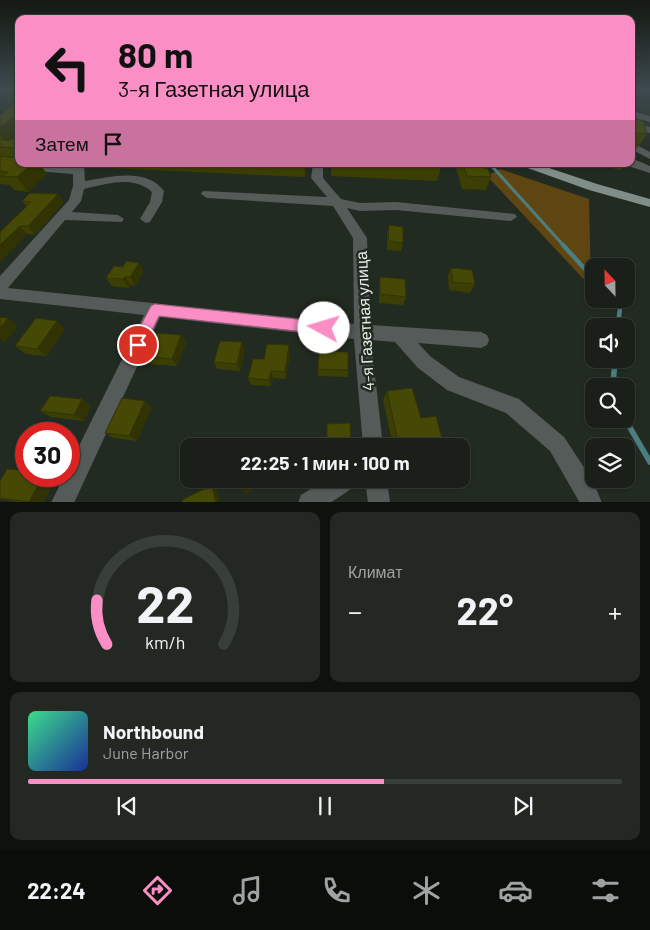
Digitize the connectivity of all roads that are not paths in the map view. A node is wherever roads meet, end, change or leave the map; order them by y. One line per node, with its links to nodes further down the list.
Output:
1 (635, 115): 2 (street)
2 (650, 119)
3 (635, 126): 4 (street)
4 (650, 130)
5 (635, 147): 6 (street)
6 (650, 156)
7 (0, 165): 8 (street)
8 (15, 165)
9 (635, 165): 13 (street)
10 (80, 167): 14 (street)
11 (318, 167): 16 (street, 4-я Газетная улица)
12 (535, 167): 17 (main road)
13 (650, 170)
14 (79, 186): 18 (street); 21 (street)
15 (208, 194): 16 (street)
16 (337, 202): 19 (street); 25 (street, 4-я Газетная улица)
17 (650, 203)
18 (62, 216): 20 (street); 22 (street)
19 (511, 217)
20 (118, 219)
21 (146, 219)
22 (0, 286)
23 (0, 293): 24 (street)
24 (155, 310): 25 (street); 31 (street)
25 (362, 332): 26 (street); 28 (street, 4-я Газетная улица)
26 (400, 335): 27 (street); 34 (street)
27 (481, 340)
28 (372, 438)
29 (332, 488): 32 (street)
30 (377, 488): 33 (street)
31 (62, 502)
32 (309, 502)
33 (379, 502)
34 (591, 502)

